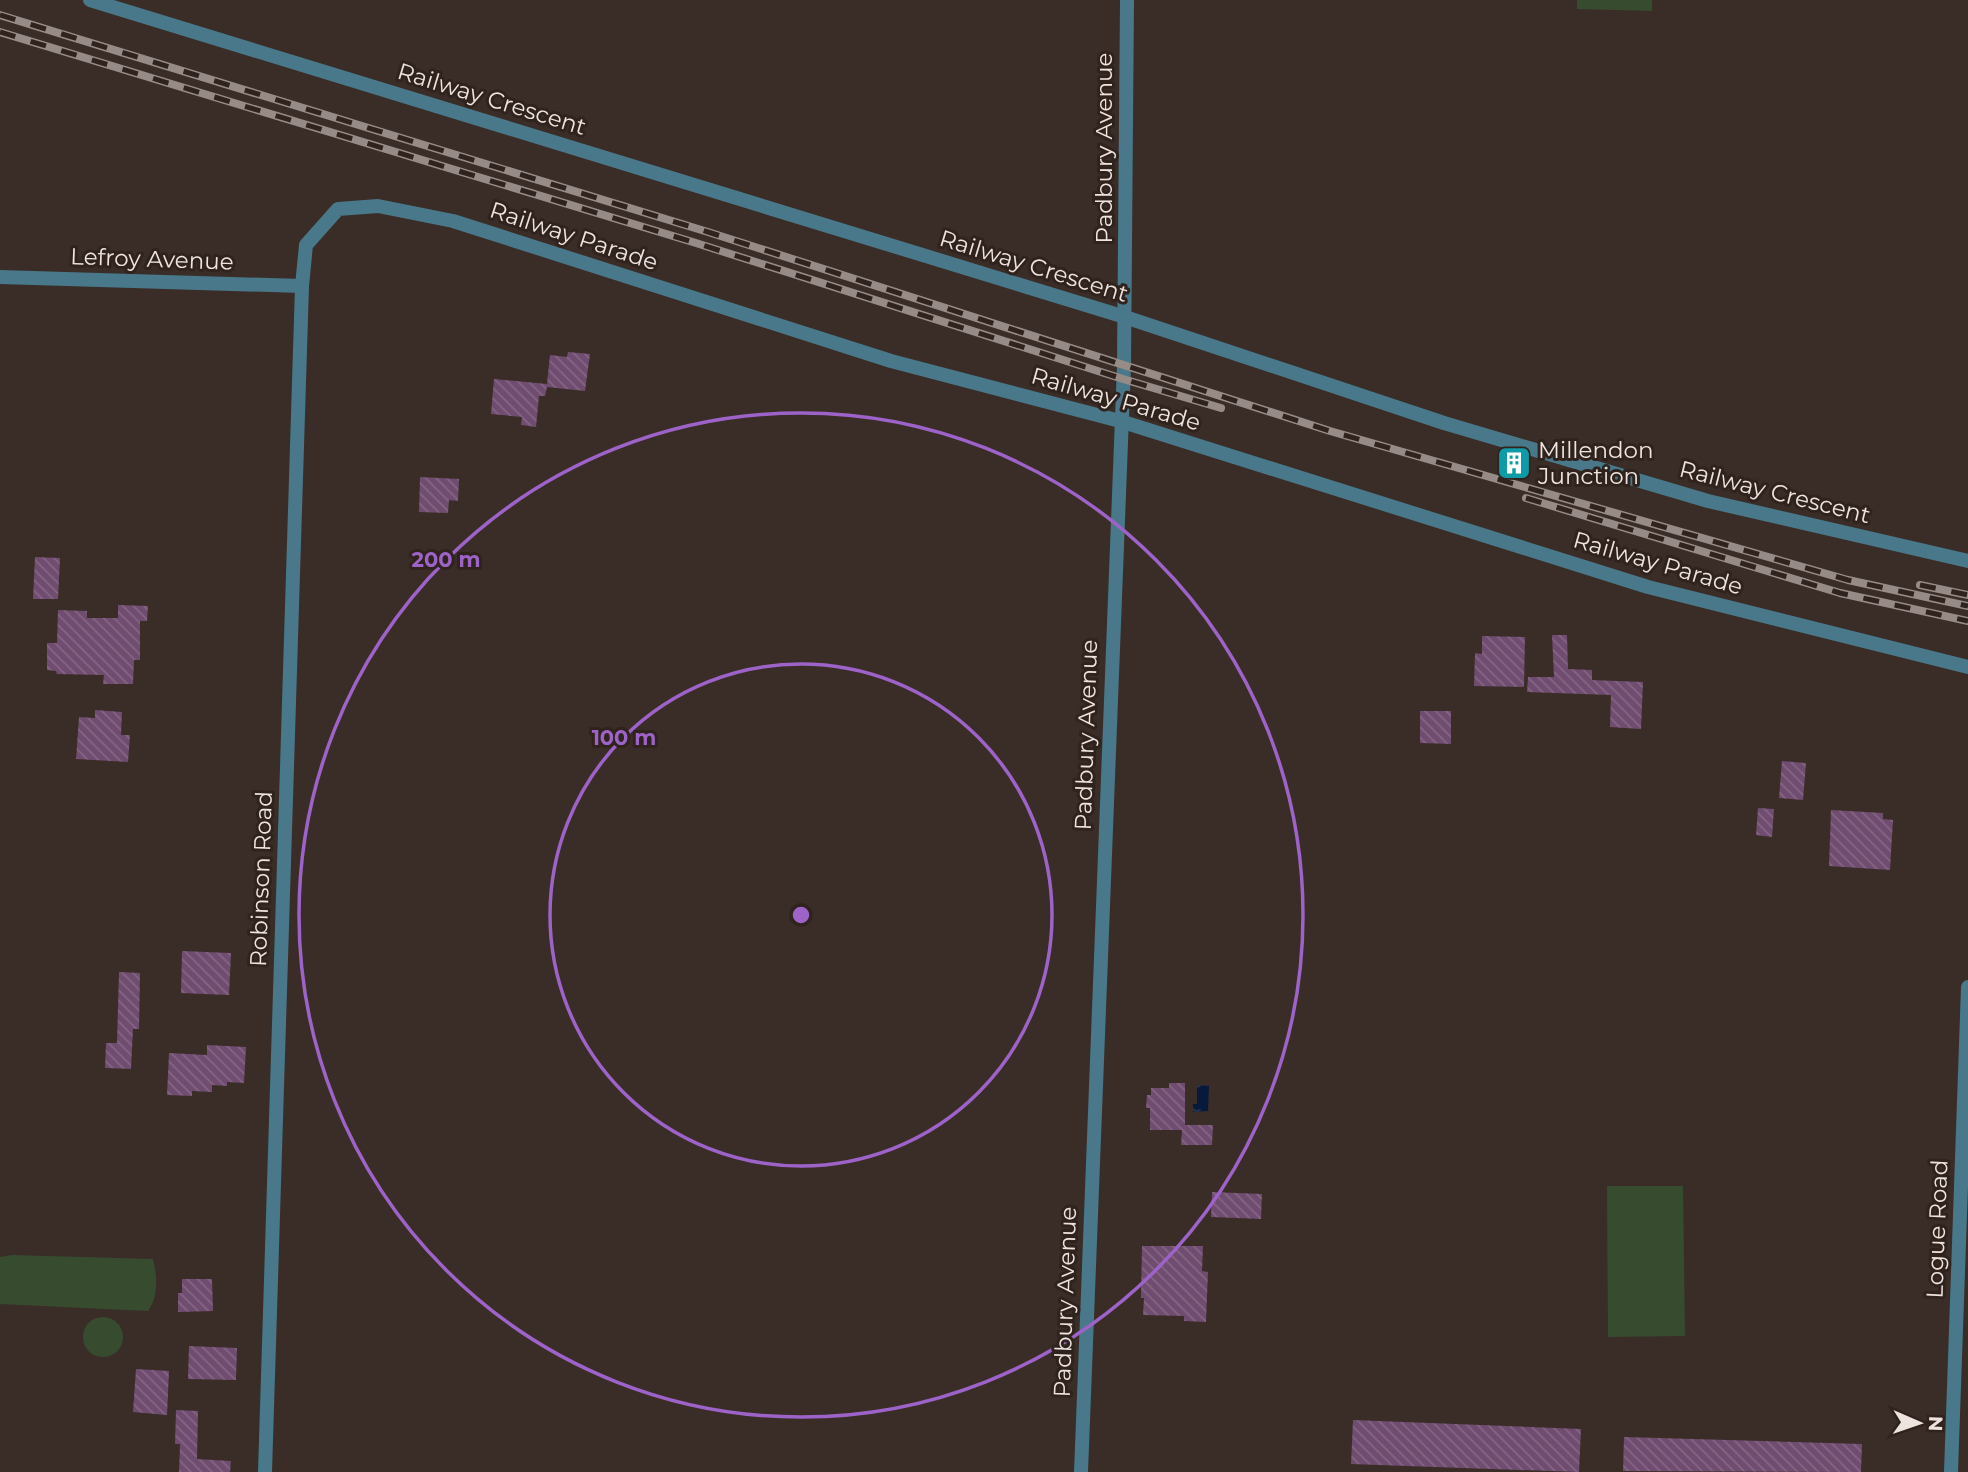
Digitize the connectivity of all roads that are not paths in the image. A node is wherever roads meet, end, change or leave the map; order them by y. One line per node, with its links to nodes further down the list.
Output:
1 (90, 0): 5 (street, Railway Crescent)
2 (1127, 0): 5 (street, Padbury Avenue)
3 (0, 277): 4 (street, Lefroy Avenue)
4 (302, 286): 6 (street, Railway Parade); 10 (street, Robinson Road)
5 (1125, 317): 6 (street, Padbury Avenue); 7 (street, Railway Crescent)
6 (1120, 421): 8 (street, Railway Parade); 11 (street, Padbury Avenue)
7 (1968, 561)
8 (1968, 667)
9 (1968, 987): 12 (street, Logue Road)
10 (265, 1472)
11 (1081, 1472)
12 (1951, 1472)

